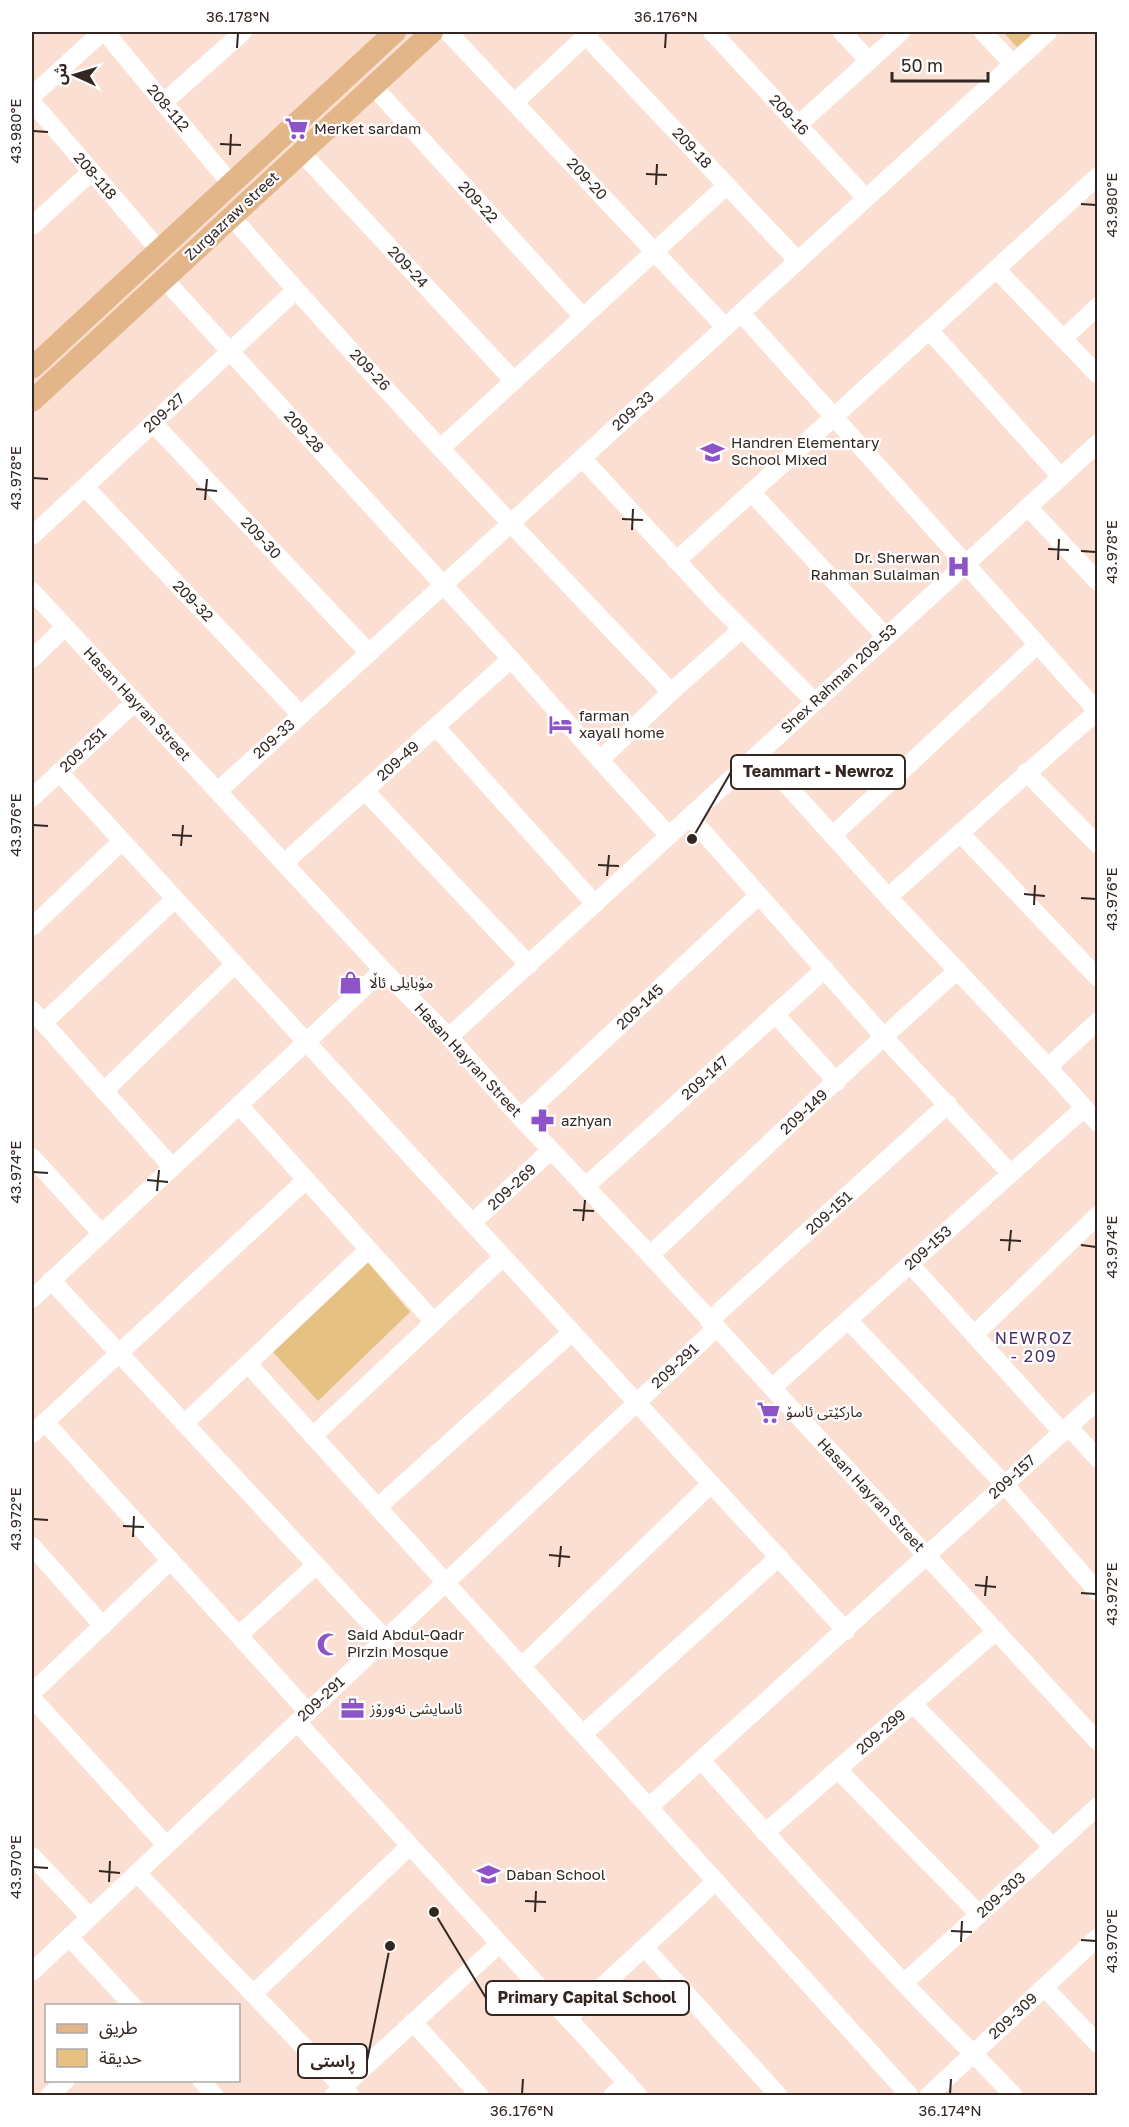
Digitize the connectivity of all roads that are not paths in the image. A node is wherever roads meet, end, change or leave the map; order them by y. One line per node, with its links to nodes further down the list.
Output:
1 (103, 32): 16 (street); 19 (street, 208-112)
2 (432, 32): 12 (main road, Zurgazraw street)
3 (448, 32): 18 (street, 209-20)
4 (712, 32): 20 (street, 209-16)
5 (842, 32): 13 (street)
6 (901, 32): 13 (street)
7 (983, 32): 14 (street)
8 (1048, 32): 14 (street, 209-33)
9 (236, 34): 19 (street)
10 (588, 34): 18 (street); 25 (street, 209-18)
11 (389, 37): 12 (main road); 24 (main road, Zurgazraw street)
12 (399, 61): 15 (main road, Zurgazraw street)
13 (869, 61): 20 (street)
14 (1013, 64): 26 (street, 209-33)
15 (373, 86): 21 (main road, Zurgazraw street); 37 (street, 209-22)
16 (32, 96)
17 (32, 102): 22 (street, 208-118)
18 (515, 102): 30 (street, 209-20)
19 (163, 103): 24 (street, 208-112)
20 (798, 125): 26 (street, 209-16)
21 (301, 152): 27 (main road, Zurgazraw street); 44 (street, 209-24)
22 (91, 172): 28 (street); 29 (street, 208-118)
23 (1098, 176): 32 (street)
24 (231, 184): 29 (main road, Zurgazraw street)
25 (727, 185): 30 (street); 31 (street, 209-18)
26 (866, 198): 31 (street, 209-33)
27 (231, 216): 33 (main road, Zurgazraw street); 34 (street, 209-26)
28 (32, 226)
29 (159, 250): 42 (main road, Zurgazraw street)
30 (655, 252): 37 (street); 38 (street, 209-20)
31 (798, 261): 36 (street, 209-33)
32 (996, 268): 39 (street); 40 (street)
33 (164, 279): 41 (street, 209-28); 45 (main road, Zurgazraw street)
34 (296, 290): 41 (street, 209-27); 49 (street, 209-26)
35 (1098, 306): 40 (street)
36 (741, 313): 38 (street, 209-33); 46 (street)
37 (584, 317): 44 (street)
38 (725, 327): 50 (street, 209-33)
39 (929, 330): 46 (street); 51 (street)
40 (1063, 339): 43 (street)
41 (230, 351): 47 (street, 209-27); 60 (street, 209-28)
42 (32, 368)
43 (1098, 375)
44 (514, 381): 49 (street)
45 (32, 401)
46 (834, 417): 53 (street); 58 (street)
47 (153, 423): 52 (street, 209-27); 66 (street, 209-30)
48 (1098, 443): 51 (street, Shex Rahman 209-53)
49 (442, 447): 55 (street, 209-26)
50 (582, 458): 55 (street, 209-33); 57 (street)
51 (1061, 477): 54 (street, Shex Rahman 209-53)
52 (84, 487): 56 (street, 209-27); 73 (street, 209-32)
53 (751, 492): 57 (street); 64 (street)
54 (1028, 507): 58 (street, Shex Rahman 209-53); 59 (street)
55 (510, 523): 60 (street, 209-33); 69 (street, 209-26)
56 (32, 536)
57 (676, 561): 63 (street)
58 (965, 564): 64 (street, Shex Rahman 209-53); 65 (street)
59 (1098, 582)
60 (443, 585): 66 (street, 209-33); 68 (street, 209-28)
61 (32, 591): 62 (street, Hasan Hayran Street)
62 (65, 627): 67 (street); 70 (street, Hasan Hayran Street)
63 (742, 629): 69 (street); 71 (street)
64 (885, 636): 71 (street, Shex Rahman 209-53)
65 (1037, 645): 72 (street); 84 (street)
66 (369, 653): 73 (street, 209-33)
67 (32, 659)
68 (511, 659): 74 (street, 209-49); 76 (street, 209-28)
69 (671, 692): 76 (street)
70 (135, 702): 77 (street, 209-251); 79 (street, Hasan Hayran Street)
71 (815, 702): 75 (street, Shex Rahman 209-53)
72 (1097, 711): 78 (street)
73 (301, 715): 79 (street, 209-33)
74 (436, 727): 80 (street, 209-49); 92 (street)
75 (759, 754): 82 (street, Shex Rahman 209-53); 84 (street)
76 (600, 760): 85 (street, 209-28)
77 (59, 772): 81 (street, 209-251); 86 (street)
78 (1026, 772): 83 (street); 87 (street)
79 (218, 791): 88 (street, Hasan Hayran Street)
80 (365, 791): 88 (street, 209-49); 95 (street)
81 (32, 798)
82 (690, 817): 85 (street, Shex Rahman 209-53); 89 (street)
83 (961, 834): 90 (street); 99 (street)
84 (833, 835): 90 (street)
85 (669, 836): 92 (street, Shex Rahman 209-53)
86 (122, 841): 91 (street); 93 (street)
87 (1098, 844)
88 (285, 863): 97 (street, Hasan Hayran Street)
89 (758, 896): 96 (street); 112 (street, 209-145)
90 (888, 897): 98 (street)
91 (175, 899): 94 (street); 101 (street)
92 (595, 904): 95 (street, Shex Rahman 209-53)
93 (32, 927)
94 (235, 964): 105 (street); 108 (street)
95 (529, 965): 104 (street, Shex Rahman 209-53)
96 (825, 969): 100 (street, 209-147); 103 (street)
97 (383, 970): 104 (street, Hasan Hayran Street); 105 (street)
98 (958, 970): 103 (street, 209-149); 106 (street)
99 (1098, 978)
100 (775, 1014): 107 (street); 119 (street, 209-147)
101 (37, 1016): 108 (street)
102 (1098, 1021): 106 (street)
103 (883, 1036): 107 (street, 209-149); 110 (street)
104 (449, 1037): 112 (street, Hasan Hayran Street)
105 (306, 1042): 109 (street); 121 (street)
106 (1048, 1067): 111 (street)
107 (837, 1082): 124 (street, 209-149)
108 (104, 1091): 116 (street)
109 (239, 1104): 116 (street); 118 (street)
110 (948, 1104): 117 (street); 131 (street, 209-151)
111 (1084, 1108): 113 (street); 117 (street, 209-153)
112 (521, 1118): 114 (street, Hasan Hayran Street)
113 (1098, 1123)
114 (551, 1150): 119 (street, Hasan Hayran Street); 121 (street, 209-269)
115 (32, 1157): 122 (street)
116 (172, 1167): 122 (street)
117 (1011, 1174): 126 (street, 209-153)
118 (306, 1180): 123 (street); 134 (street)
119 (585, 1187): 124 (street, Hasan Hayran Street)
120 (1098, 1215): 133 (street)
121 (472, 1223): 125 (street)
122 (101, 1233): 127 (street)
123 (368, 1250): 130 (street); 135 (street)
124 (650, 1255): 131 (street, Hasan Hayran Street)
125 (503, 1257): 130 (street); 132 (street)
126 (910, 1264): 129 (street, 209-153); 133 (street)
127 (51, 1280): 128 (street); 134 (street)
128 (32, 1299)
129 (848, 1320): 136 (street, 209-153); 145 (street)
130 (434, 1322): 142 (street)
131 (712, 1324): 136 (street, Hasan Hayran Street); 138 (street, 209-291)
132 (572, 1332): 138 (street); 146 (street)
133 (974, 1335): 141 (street)
134 (119, 1353): 139 (street); 140 (street)
135 (248, 1364): 139 (street); 142 (street)
136 (771, 1388): 148 (street, Hasan Hayran Street)
137 (1098, 1400): 141 (street, 209-157)
138 (636, 1402): 144 (street); 152 (street, 209-291)
139 (185, 1423): 151 (street)
140 (38, 1428): 150 (street)
141 (1065, 1429): 143 (street); 145 (street, 209-157)
142 (313, 1436): 146 (street)
143 (1098, 1459)
144 (711, 1484): 149 (street); 159 (street)
145 (1004, 1484): 148 (street, 209-157); 153 (street)
146 (378, 1507): 152 (street)
147 (32, 1546): 154 (street)
148 (926, 1554): 155 (street, 209-157); 156 (street, Hasan Hayran Street)
149 (778, 1557): 155 (street); 165 (street)
150 (171, 1560): 154 (street); 157 (street)
151 (316, 1564): 157 (street); 158 (street)
152 (446, 1582): 158 (street, 209-291); 159 (street)
153 (1098, 1592)
154 (103, 1626): 160 (street)
155 (846, 1630): 166 (street, 209-157)
156 (996, 1631): 162 (street, 209-299); 164 (street, Hasan Hayran Street)
157 (239, 1635): 163 (street)
158 (385, 1640): 163 (street, 209-291)
159 (522, 1666): 165 (street)
160 (32, 1692)
161 (32, 1698): 171 (street)
162 (914, 1704): 167 (street, 209-299); 173 (street)
163 (303, 1717): 171 (street, 209-291); 172 (street)
164 (1093, 1729)
165 (583, 1734): 169 (street)
166 (701, 1760): 169 (street, 209-157); 170 (street)
167 (838, 1770): 170 (street, 209-299); 177 (street)
168 (1098, 1806): 173 (street, 209-303)
169 (649, 1807): 176 (street)
170 (765, 1833): 184 (street)
171 (166, 1845): 175 (street, 209-291)
172 (410, 1846): 181 (street); 186 (street)
173 (1053, 1847): 177 (street, 209-303)
174 (32, 1856): 178 (street)
175 (137, 1873): 178 (street, 209-291); 186 (street)
176 (716, 1881): 182 (street); 199 (street)
177 (979, 1914): 184 (street, 209-303)
178 (90, 1917): 179 (street, 209-291)
179 (69, 1937): 183 (street, 209-291); 187 (street)
180 (1098, 1937): 185 (street, 209-309)
181 (499, 1944): 188 (street); 189 (street)
182 (645, 1947): 188 (street); 198 (street)
183 (32, 1972)
184 (904, 1983): 191 (street)
185 (1044, 1987): 190 (street); 191 (street, 209-309)
186 (254, 1993): 194 (street)
187 (131, 2004)
188 (568, 2018): 193 (street)
189 (413, 2022): 194 (street); 196 (street)
190 (1098, 2044)
191 (974, 2052): 200 (street, 209-309); 201 (street)
192 (64, 2082): 195 (street)
193 (633, 2089): 197 (street)
194 (342, 2093)
195 (49, 2096)
196 (480, 2096)
197 (612, 2096)
198 (779, 2096)
199 (910, 2096)
200 (928, 2096)
201 (1014, 2096)

